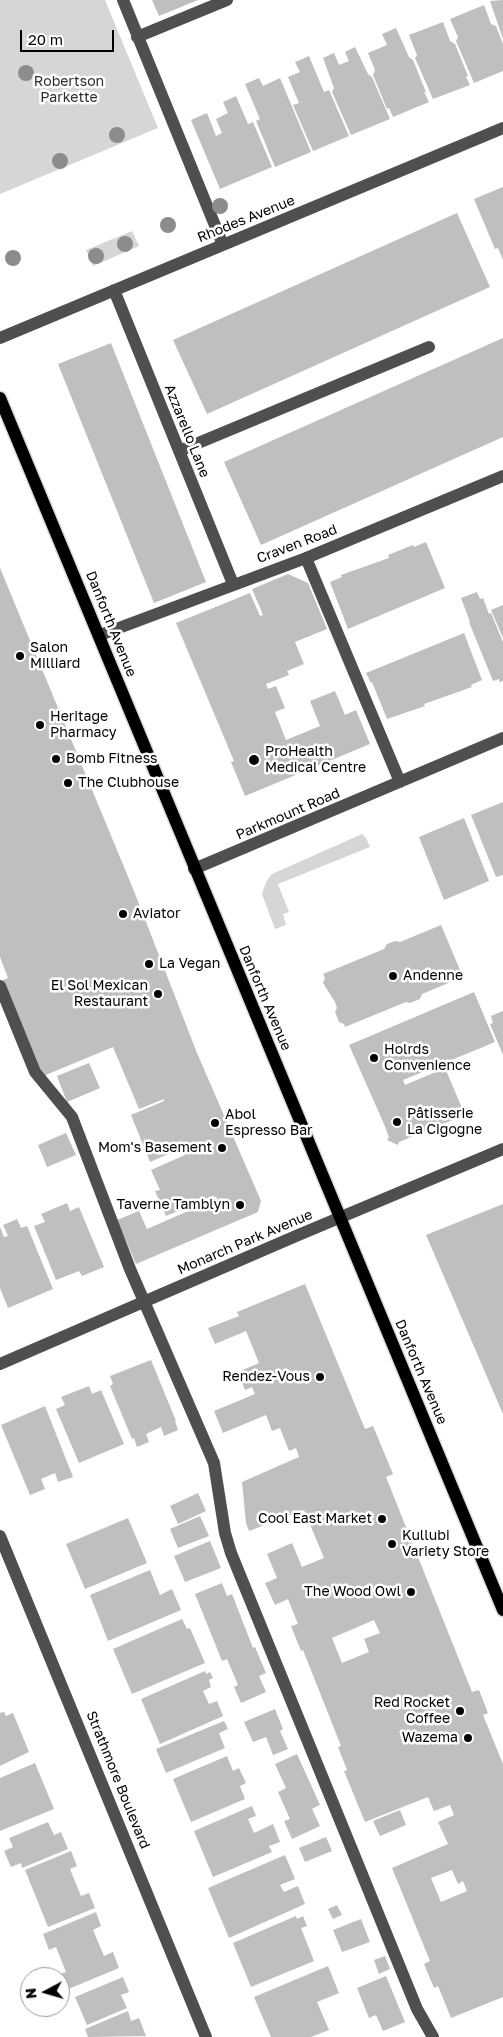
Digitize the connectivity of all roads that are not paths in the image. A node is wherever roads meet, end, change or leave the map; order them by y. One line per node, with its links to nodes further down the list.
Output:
1 (123, 0): 3 (street)
2 (227, 0): 3 (street)
3 (137, 37): 5 (street)
4 (503, 128): 5 (street, Rhodes Avenue)
5 (223, 245): 6 (street, Rhodes Avenue)
6 (114, 290): 7 (street, Rhodes Avenue); 10 (street, Azzarello Lane)
7 (0, 338)
8 (429, 347): 10 (street)
9 (0, 398): 14 (main road, Danforth Avenue)
10 (179, 451): 13 (street, Azzarello Lane)
11 (503, 476): 12 (street, Craven Road)
12 (306, 558): 13 (street, Craven Road); 16 (street)
13 (233, 584): 14 (street, Craven Road)
14 (100, 635): 17 (main road, Danforth Avenue)
15 (503, 738): 16 (street, Parkmount Road)
16 (400, 782): 17 (street, Parkmount Road)
17 (194, 869): 20 (main road, Danforth Avenue)
18 (0, 986): 21 (street)
19 (503, 1149): 20 (street, Monarch Park Avenue)
20 (340, 1218): 21 (street, Monarch Park Avenue); 24 (main road, Danforth Avenue)
21 (144, 1301): 22 (street, Monarch Park Avenue); 26 (street)
22 (0, 1364)
23 (0, 1536): 25 (street, Strathmore Boulevard)
24 (503, 1610)
25 (206, 2037)
26 (433, 2037)

